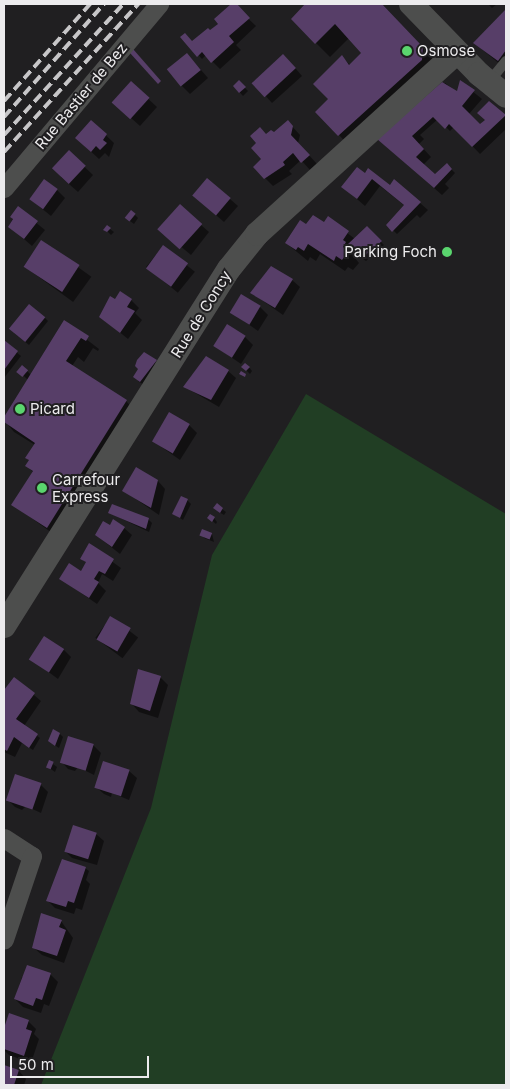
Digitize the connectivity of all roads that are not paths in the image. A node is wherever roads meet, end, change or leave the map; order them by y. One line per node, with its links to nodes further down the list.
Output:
1 (159, 4): 6 (street, Rue Bastier de Bez)
2 (411, 4): 3 (street)
3 (458, 52): 5 (street); 7 (street, Rue de Concy)
4 (506, 61): 5 (lane)
5 (497, 89)
6 (4, 188)
7 (5, 621)
8 (4, 838): 9 (street)
9 (4, 939)

